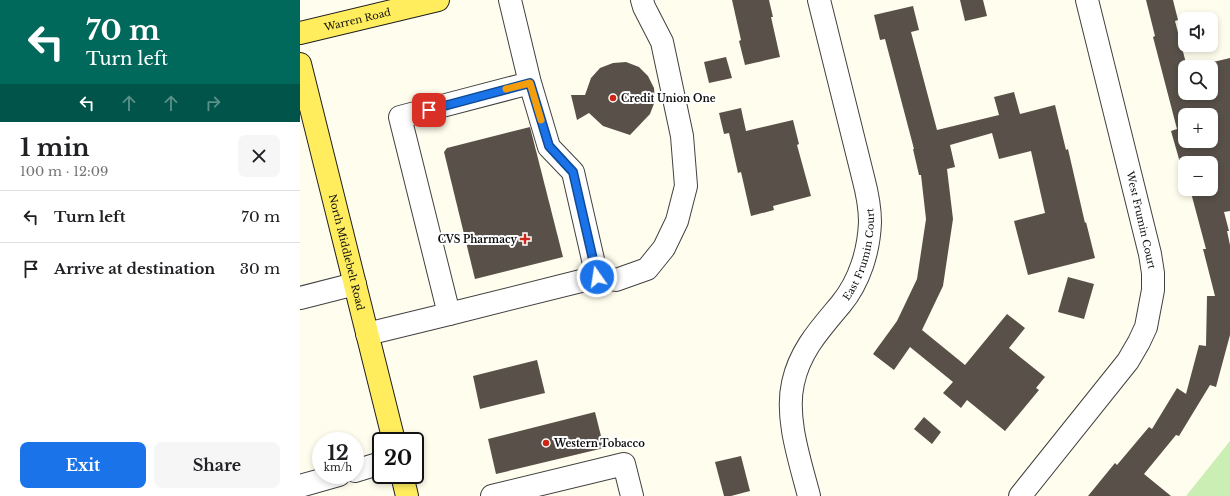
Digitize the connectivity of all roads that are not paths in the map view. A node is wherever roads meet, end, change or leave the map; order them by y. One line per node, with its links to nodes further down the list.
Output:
1 (438, 0): 6 (main road, Warren Road)
2 (510, 0): 8 (street)
3 (642, 0): 9 (street)
4 (819, 0): 21 (street, East Frumin Court)
5 (1087, 0): 22 (street, West Frumin Court)
6 (300, 34)
7 (300, 64): 10 (main road, North Middlebelt Road)
8 (530, 83): 9 (street); 12 (street)
9 (597, 277): 12 (street)
10 (355, 284): 11 (street); 13 (main road, North Middlebelt Road)
11 (300, 298)
12 (448, 314): 13 (street)
13 (367, 334): 14 (main road, North Middlebelt Road)
14 (392, 432)
15 (312, 483): 17 (street)
16 (404, 484): 18 (main road)
17 (300, 486)
18 (407, 496)
19 (492, 496): 20 (street)
20 (632, 496)
21 (809, 496)
22 (1020, 496)

